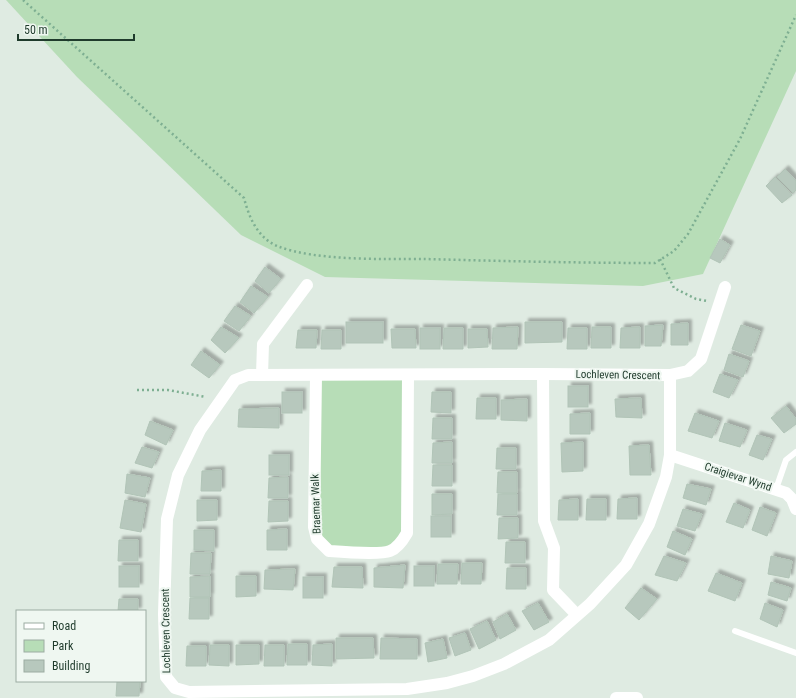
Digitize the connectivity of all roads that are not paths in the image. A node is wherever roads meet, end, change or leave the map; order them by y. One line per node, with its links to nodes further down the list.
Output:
1 (307, 285): 4 (street)
2 (725, 287): 7 (street)
3 (543, 374): 6 (street, Lochleven Crescent); 7 (street, Lochleven Crescent); 12 (street)
4 (262, 375): 5 (street, Lochleven Crescent); 12 (street, Lochleven Crescent)
5 (316, 375): 6 (street, Lochleven Crescent); 6 (street, Braemar Walk)
6 (408, 375)
7 (670, 375): 9 (street, Lochleven Crescent)
8 (796, 452): 10 (lane)
9 (670, 455): 10 (street, Craigievar Wynd); 12 (street, Lochleven Crescent)
10 (776, 489): 11 (street, Craigievar Wynd)
11 (796, 509)
12 (577, 615)
13 (735, 631): 14 (lane)
14 (796, 653)
15 (616, 698): 16 (street)
16 (637, 698)

